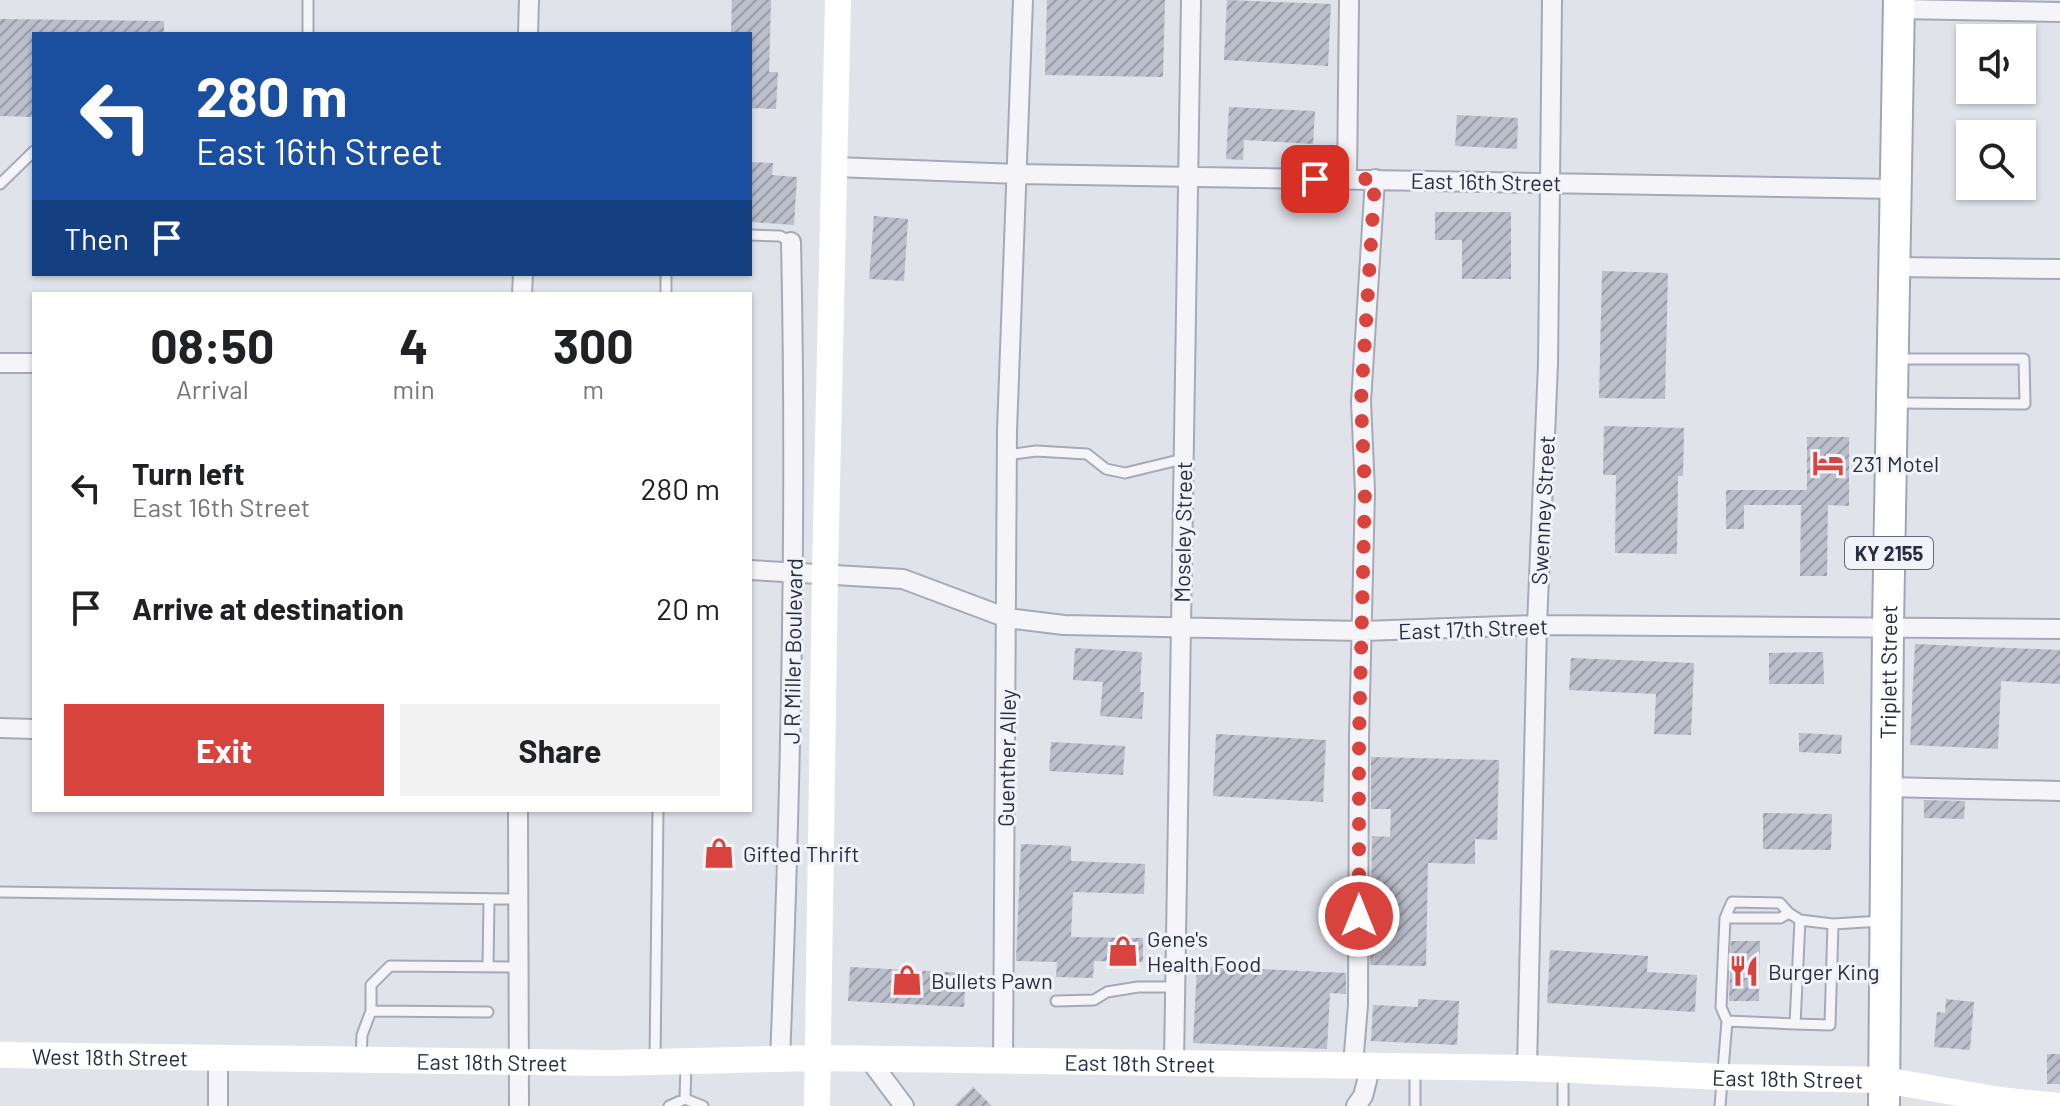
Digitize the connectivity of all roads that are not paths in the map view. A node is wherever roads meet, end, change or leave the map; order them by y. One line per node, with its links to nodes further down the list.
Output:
1 (308, 0): 10 (lane)
2 (529, 0): 11 (street)
3 (838, 0): 13 (street)
4 (1023, 0): 14 (street, Guenther Alley)
5 (1191, 0): 15 (street, Moseley Street)
6 (1349, 0): 16 (street)
7 (1552, 0): 18 (street, Swenney Street)
8 (1899, 5): 9 (street); 20 (main road, Triplett Street / KY 2155)
9 (2060, 12)
10 (308, 32)
11 (528, 32)
12 (32, 153): 19 (lane)
13 (835, 167): 14 (street, East 16th Street); 33 (street)
14 (1018, 174): 15 (street, East 16th Street); 29 (street, Guenther Alley)
15 (1188, 177): 16 (street, East 16th Street); 30 (street, Moseley Street)
16 (1347, 179): 17 (street, East 16th Street)
17 (1375, 179): 18 (street, East 16th Street); 39 (street)
18 (1549, 183): 20 (street, East 16th Street); 35 (street, Swenney Street)
19 (0, 184)
20 (1896, 189): 23 (main road, Triplett Street / KY 2155)
21 (752, 235): 22 (lane)
22 (791, 242): 32 (street, J R Miller Boulevard)
23 (1895, 267): 24 (street); 25 (main road, Triplett Street / KY 2155)
24 (2060, 269)
25 (1893, 359): 28 (main road, Triplett Street / KY 2155); 28 (lane)
26 (0, 363): 27 (street)
27 (32, 363)
28 (1892, 403): 36 (main road, Triplett Street / KY 2155)
29 (1007, 455): 30 (lane); 34 (street, Guenther Alley)
30 (1183, 459): 37 (street, Moseley Street)
31 (752, 570): 32 (street, East 17th Street)
32 (793, 572): 33 (street, East 17th Street); 46 (street, J R Miller Boulevard)
33 (825, 573): 34 (street, East 17th Street); 47 (street)
34 (1007, 618): 37 (street, East 17th Street); 70 (street, Guenther Alley)
35 (1537, 625): 36 (street, East 17th Street); 39 (street, East 17th Street); 77 (street, Swenney Street)
36 (1888, 626): 38 (street, East 17th Street); 42 (main road, Triplett Street / KY 2155)
37 (1181, 628): 39 (street, East 17th Street); 58 (street, Moseley Street)
38 (2060, 629)
39 (1363, 631): 75 (street)
40 (0, 728): 41 (street)
41 (32, 729)
42 (1887, 787): 43 (street); 54 (main road, Triplett Street / KY 2155)
43 (2060, 791)
44 (518, 812): 50 (street)
45 (658, 812): 72 (lane)
46 (790, 816): 47 (street); 69 (street, J R Miller Boulevard)
47 (821, 817): 66 (street)
48 (0, 892): 49 (lane)
49 (489, 899): 50 (lane); 56 (lane)
50 (518, 899): 57 (street)
51 (1789, 913): 52 (lane); 52 (lane); 53 (lane)
52 (1725, 918): 62 (lane)
53 (1800, 920): 55 (lane); 63 (lane)
54 (1886, 921): 55 (lane); 80 (main road, Triplett Street / KY 2155)
55 (1833, 924): 63 (lane)
56 (488, 967): 57 (lane); 60 (lane)
57 (519, 967): 71 (street)
58 (1175, 987): 59 (lane); 74 (street, Moseley Street)
59 (1056, 1001)
60 (371, 1011): 61 (lane); 65 (lane)
61 (488, 1012)
62 (1727, 1021): 63 (lane); 79 (lane)
63 (1795, 1024)
64 (0, 1055): 67 (street, West 18th Street)
65 (361, 1058): 67 (street, East 18th Street); 71 (street, East 18th Street)
66 (818, 1058): 68 (street, East 18th Street); 69 (street, East 18th Street); 86 (street)
67 (218, 1059): 82 (street)
68 (869, 1059): 70 (street, East 18th Street); 87 (street)
69 (780, 1060): 73 (street, East 18th Street)
70 (1003, 1061): 74 (street, East 18th Street)
71 (520, 1062): 72 (street, East 18th Street); 83 (street)
72 (655, 1062): 73 (street, East 18th Street)
73 (686, 1062): 81 (lane)
74 (1174, 1063): 75 (street, East 18th Street)
75 (1362, 1065): 76 (street, East 18th Street); 88 (street)
76 (1415, 1068): 77 (street, East 18th Street); 89 (lane)
77 (1527, 1068): 78 (street, East 18th Street)
78 (1563, 1071): 79 (street, East 18th Street); 90 (lane)
79 (1723, 1077): 80 (street, East 18th Street); 91 (lane)
80 (1884, 1093): 92 (street, East 18th Street)
81 (685, 1099): 84 (lane); 85 (lane)
82 (218, 1106)
83 (519, 1106)
84 (669, 1106)
85 (703, 1106)
86 (817, 1106)
87 (904, 1106)
88 (1356, 1106)
89 (1415, 1106)
90 (1563, 1106)
91 (1720, 1106)
92 (2058, 1106)

